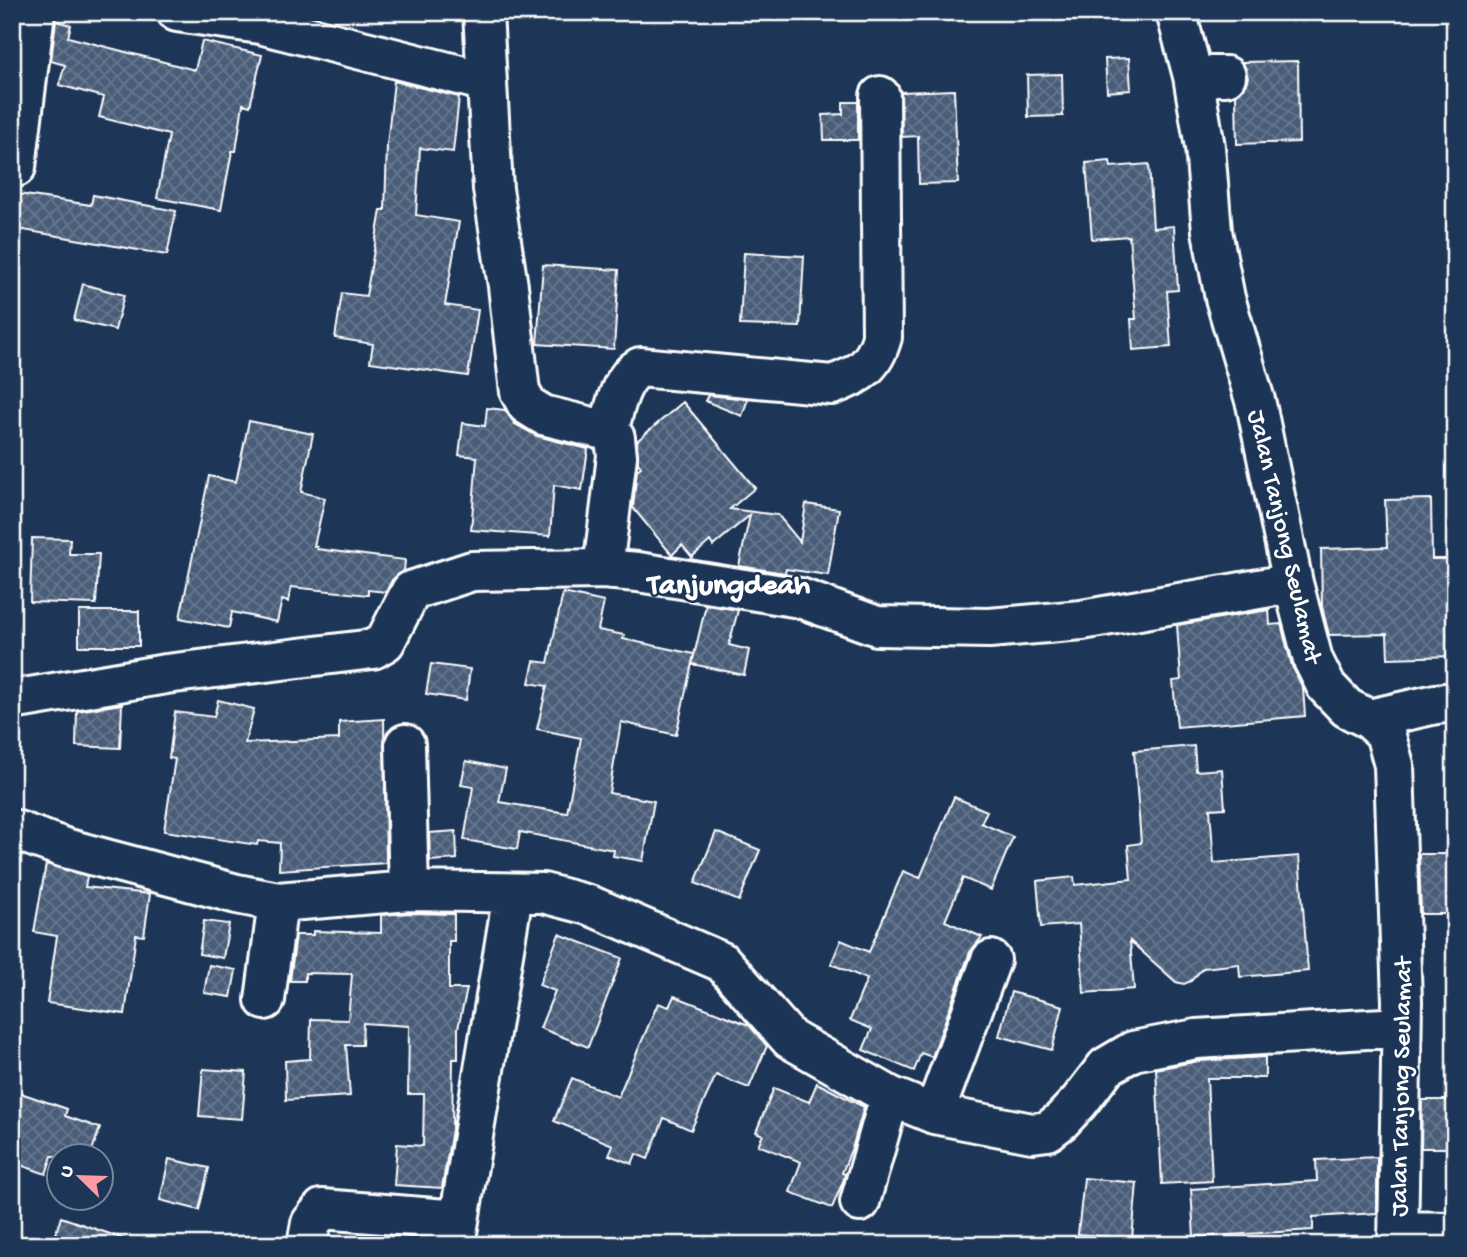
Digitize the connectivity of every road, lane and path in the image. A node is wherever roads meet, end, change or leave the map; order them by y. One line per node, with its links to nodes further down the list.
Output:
1 (35, 12): 7 (street)
2 (177, 12): 5 (street)
3 (483, 12): 5 (street)
4 (1176, 12): 10 (street, Jalan Tanjong Seulamat)
5 (487, 82): 8 (street)
6 (880, 96): 8 (street)
7 (16, 167)
8 (608, 430): 9 (street)
9 (603, 569): 10 (street); 11 (street)
10 (1293, 583): 13 (street, Jalan Tanjong Seulamat)
11 (12, 700)
12 (1455, 702): 13 (street)
13 (1369, 719): 21 (street, Jalan Tanjong Seulamat)
14 (405, 744): 16 (street)
15 (12, 829): 18 (street)
16 (409, 891): 17 (street); 18 (street)
17 (513, 894): 22 (street); 25 (street)
18 (278, 902): 20 (street)
19 (991, 960): 23 (street)
20 (265, 1000)
21 (1401, 1027): 23 (street); 27 (street, Jalan Tanjong Seulamat)
22 (890, 1096): 23 (street); 24 (street)
23 (934, 1114)
24 (860, 1202)
25 (457, 1232): 28 (street)
26 (1455, 1232): 27 (street)
27 (1398, 1238)
28 (307, 1245)

